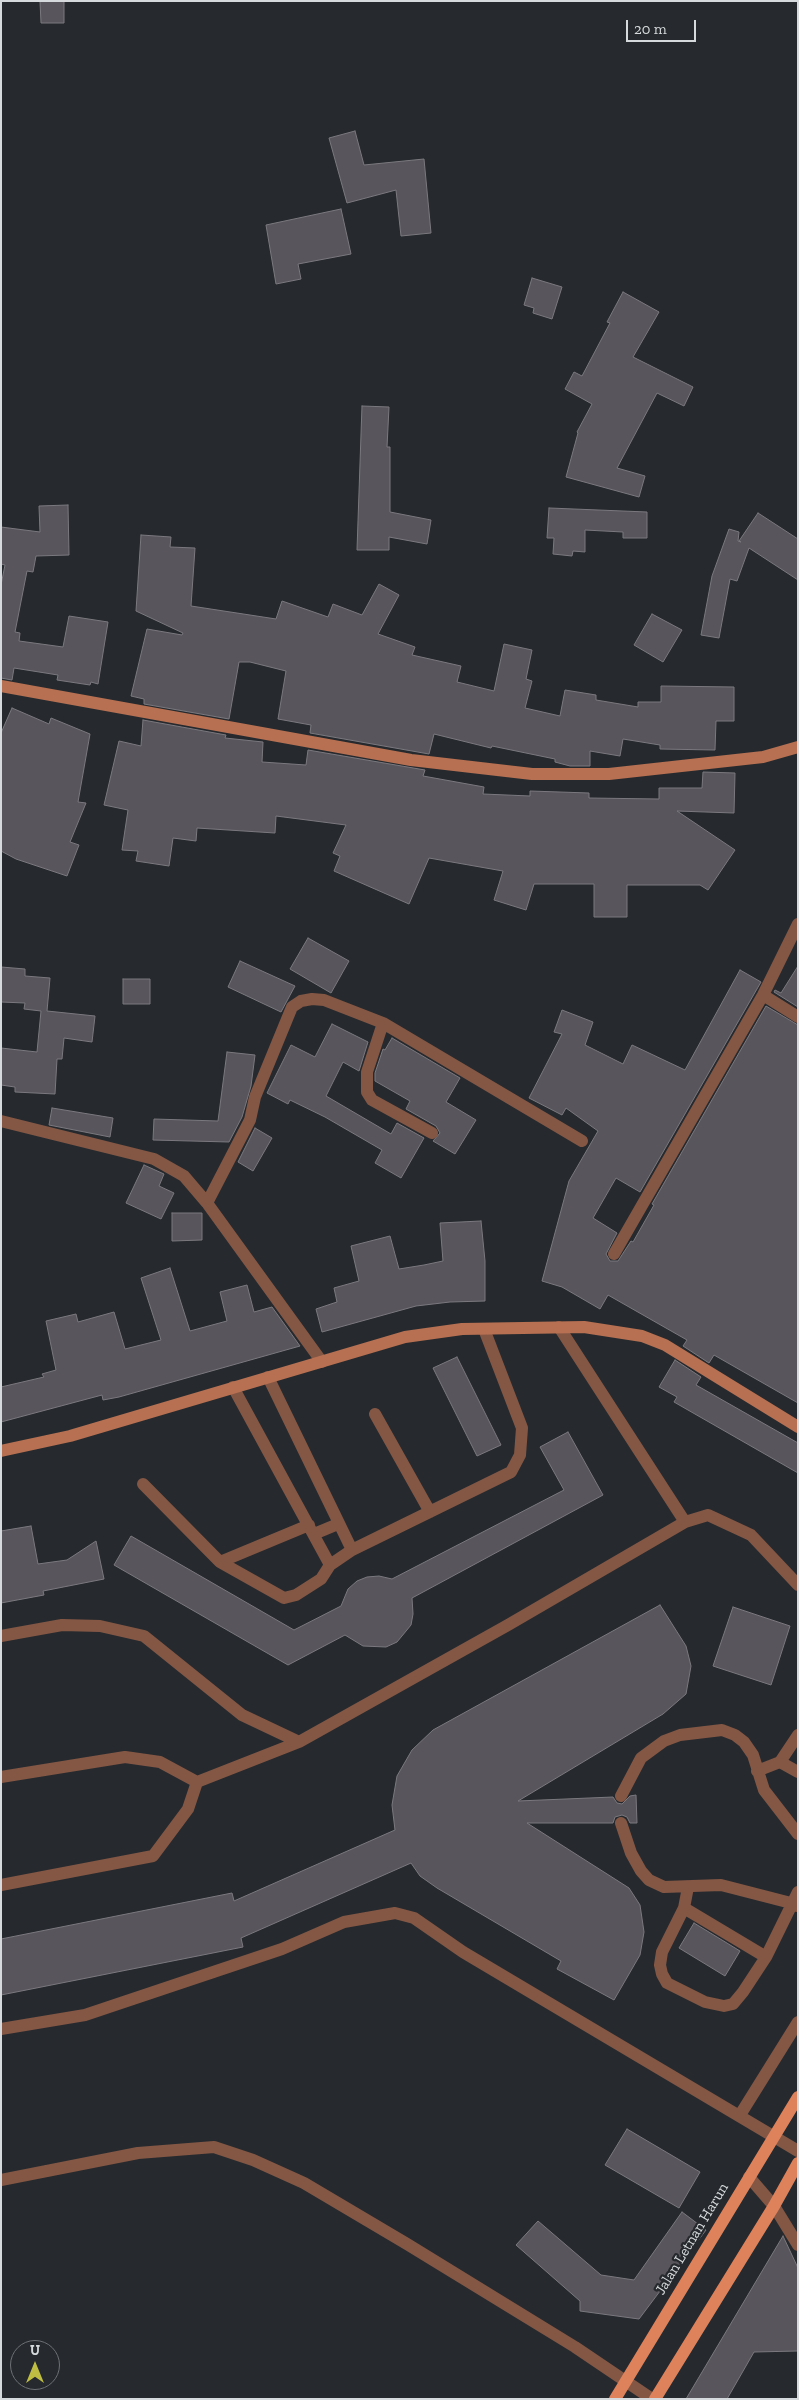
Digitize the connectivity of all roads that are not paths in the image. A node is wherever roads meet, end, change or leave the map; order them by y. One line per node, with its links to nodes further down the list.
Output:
1 (1, 686): 2 (street)
2 (798, 747)
3 (798, 924): 4 (street)
4 (762, 996): 5 (street); 11 (street)
5 (798, 1017)
6 (383, 1023): 8 (street); 9 (street); 10 (street)
7 (1, 1120): 10 (street)
8 (432, 1133)
9 (582, 1141)
10 (207, 1203): 14 (street)
11 (614, 1254)
12 (559, 1327): 13 (street); 18 (street); 22 (street)
13 (484, 1329): 14 (street); 21 (street)
14 (322, 1362): 15 (street)
15 (268, 1377): 16 (street); 23 (street)
16 (233, 1387): 19 (street); 24 (street)
17 (376, 1414): 21 (street)
18 (798, 1427)
19 (1, 1451)
20 (143, 1484): 26 (street)
21 (430, 1512): 25 (street)
22 (685, 1522): 28 (street); 31 (street)
23 (338, 1524): 24 (street); 25 (street)
24 (312, 1529): 26 (street); 27 (street)
25 (352, 1550): 27 (street)
26 (220, 1562): 27 (street)
27 (330, 1565)
28 (798, 1585)
29 (1, 1636): 31 (street)
30 (798, 1735): 32 (street)
31 (300, 1742): 36 (street)
32 (780, 1762): 33 (street); 34 (street)
33 (757, 1771): 37 (street); 39 (street)
34 (798, 1772)
35 (1, 1777): 36 (street)
36 (197, 1782): 40 (street)
37 (621, 1796)
38 (621, 1823): 41 (street)
39 (798, 1834)
40 (1, 1885)
41 (688, 1887): 42 (street); 43 (street)
42 (795, 1900): 44 (street)
43 (684, 1908): 44 (street); 44 (street)
44 (766, 1957)
45 (798, 2022): 48 (street)
46 (1, 2029): 48 (street)
47 (798, 2097): 49 (main road, Jalan Letnan Harun)
48 (740, 2116): 49 (street)
49 (774, 2135): 50 (street); 52 (main road, Jalan Letnan Harun)
50 (798, 2150)
51 (798, 2163): 54 (main road)
52 (749, 2176): 54 (street); 56 (main road, Jalan Letnan Harun)
53 (1, 2180): 56 (street)
54 (774, 2206): 55 (street); 58 (main road)
55 (798, 2245)
56 (626, 2381): 57 (main road, Jalan Letnan Harun); 58 (street)
57 (615, 2399)
58 (654, 2399)

